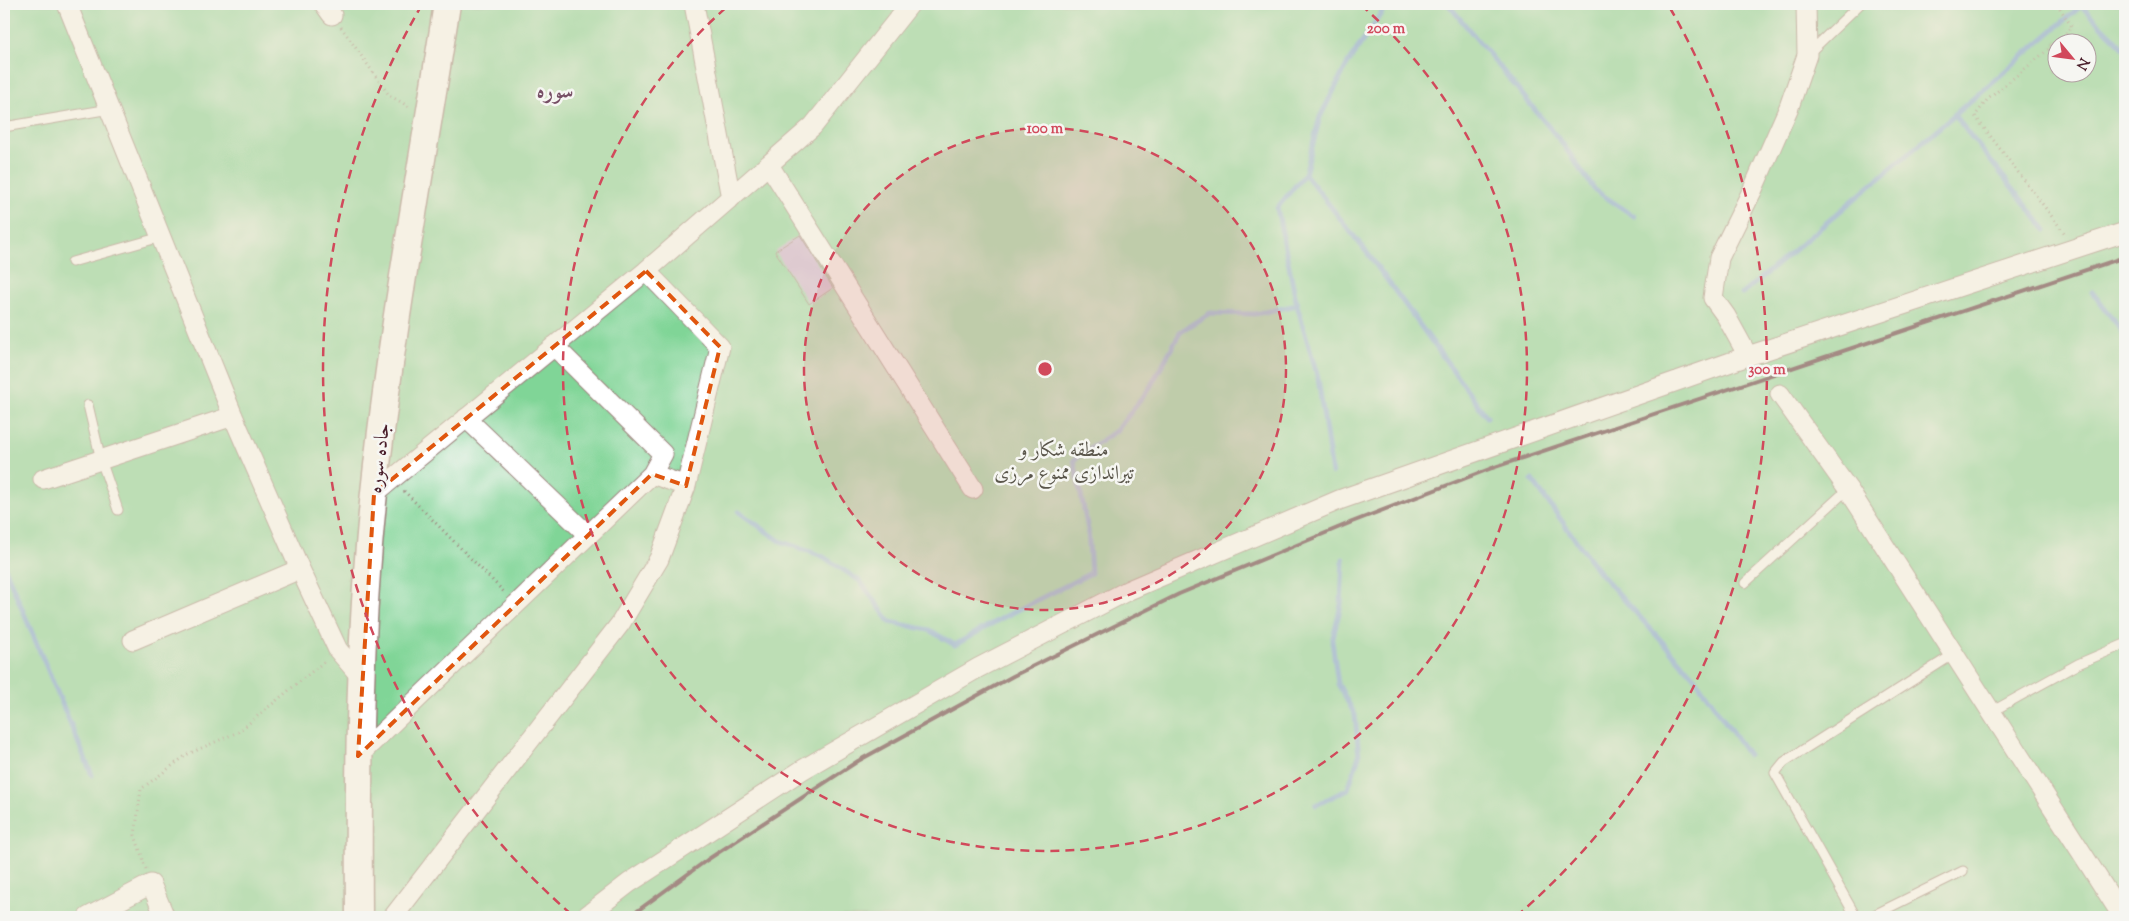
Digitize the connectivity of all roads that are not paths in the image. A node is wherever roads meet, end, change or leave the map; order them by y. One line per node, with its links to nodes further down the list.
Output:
1 (67, 4): 8 (street)
2 (447, 4): 26 (main road, جاده سوره)
3 (694, 4): 11 (street)
4 (910, 4): 10 (street)
5 (1806, 4): 7 (street)
6 (1860, 4): 7 (lane)
7 (1807, 55): 17 (street)
8 (110, 109): 9 (lane); 13 (street)
9 (4, 127)
10 (768, 165): 11 (street); 27 (street)
11 (731, 198): 15 (street)
12 (2125, 232): 17 (street)
13 (161, 237): 14 (lane); 20 (street)
14 (72, 262)
15 (646, 271): 16 (street); 25 (street)
16 (554, 346): 21 (street); 23 (street)
17 (1748, 356): 44 (street)
18 (1780, 394): 28 (street)
19 (88, 404): 22 (lane)
20 (233, 416): 22 (street); 31 (street)
21 (466, 418): 26 (street); 30 (street)
22 (101, 460): 24 (street); 29 (lane)
23 (652, 474): 25 (street); 30 (street)
24 (43, 479)
25 (686, 486): 43 (street)
26 (383, 487): 36 (main road, جاده سوره)
27 (973, 489)
28 (1848, 489): 32 (lane); 35 (street)
29 (118, 510)
30 (588, 535): 38 (street)
31 (300, 569): 33 (street); 36 (street)
32 (1745, 583)
33 (133, 640)
34 (2125, 644): 37 (lane)
35 (1954, 654): 37 (street); 45 (lane)
36 (361, 677): 38 (main road, جاده سوره)
37 (1991, 712): 47 (street)
38 (358, 756): 42 (main road, جاده سوره)
39 (1963, 871): 46 (lane)
40 (88, 917): 41 (street)
41 (165, 917)
42 (358, 917)
43 (393, 917)
44 (585, 917)
45 (1856, 917)
46 (1870, 917)
47 (2123, 917)

